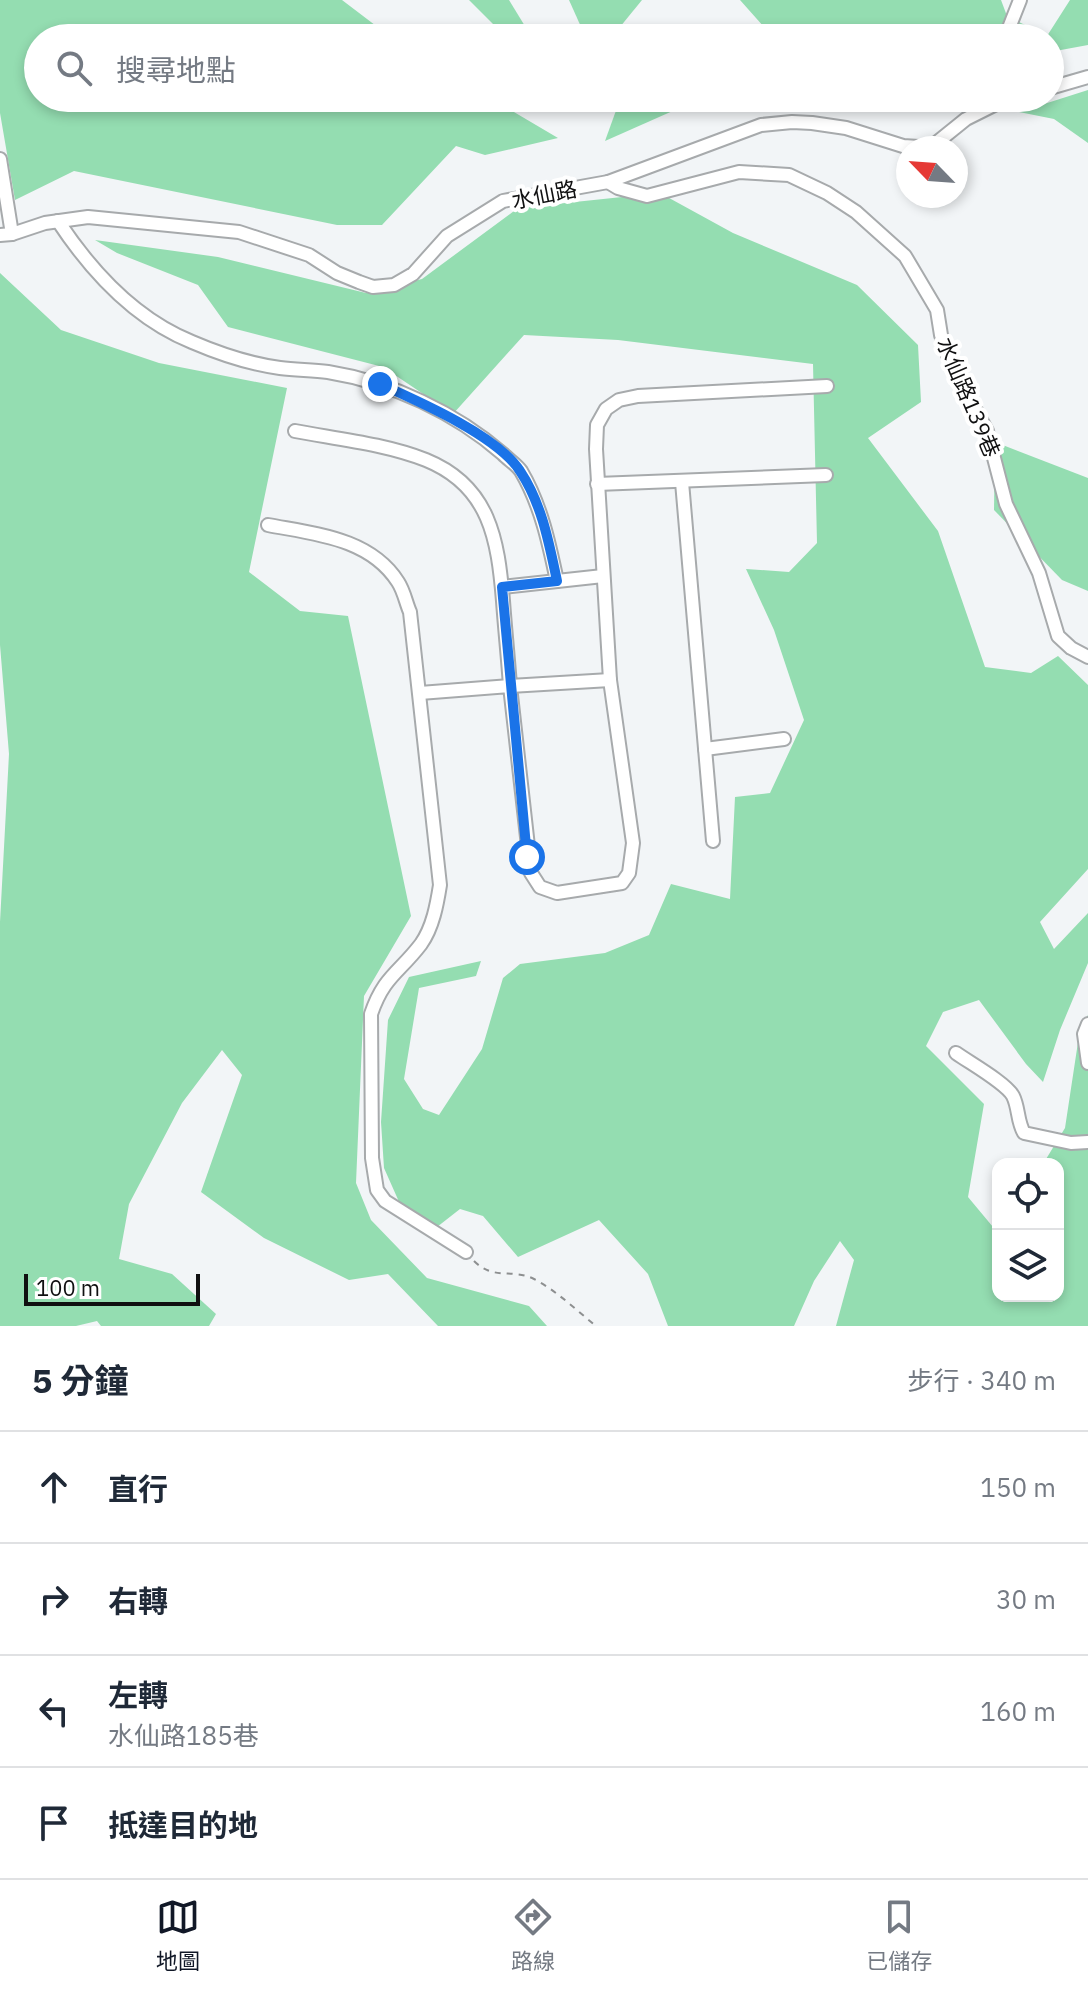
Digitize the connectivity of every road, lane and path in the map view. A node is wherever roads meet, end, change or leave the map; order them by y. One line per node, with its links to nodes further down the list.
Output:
1 (1020, 0): 2 (street)
2 (1011, 24)
3 (1088, 77): 4 (street)
4 (1064, 84)
5 (980, 112): 7 (street, 水仙路)
6 (0, 159): 9 (street)
7 (608, 182): 8 (street, 水仙路); 19 (street, 水仙路139巷)
8 (58, 221): 9 (street, 水仙路); 17 (street)
9 (6, 234)
10 (827, 386): 14 (street)
11 (295, 431): 18 (street)
12 (826, 475): 13 (street)
13 (682, 482): 14 (street); 24 (street)
14 (597, 484): 16 (street)
15 (268, 525): 22 (street)
16 (603, 576): 17 (street); 20 (street)
17 (557, 581): 18 (street)
18 (502, 587): 21 (street)
19 (1088, 657)
20 (610, 680): 21 (street); 21 (street)
21 (510, 686): 22 (street)
22 (420, 693): 30 (street)
23 (784, 739): 24 (street)
24 (705, 749): 25 (street)
25 (713, 841)
26 (1088, 1024): 28 (street)
27 (956, 1053): 29 (street)
28 (1088, 1063)
29 (1088, 1142)
30 (466, 1252): 31 (path)
31 (596, 1326)

